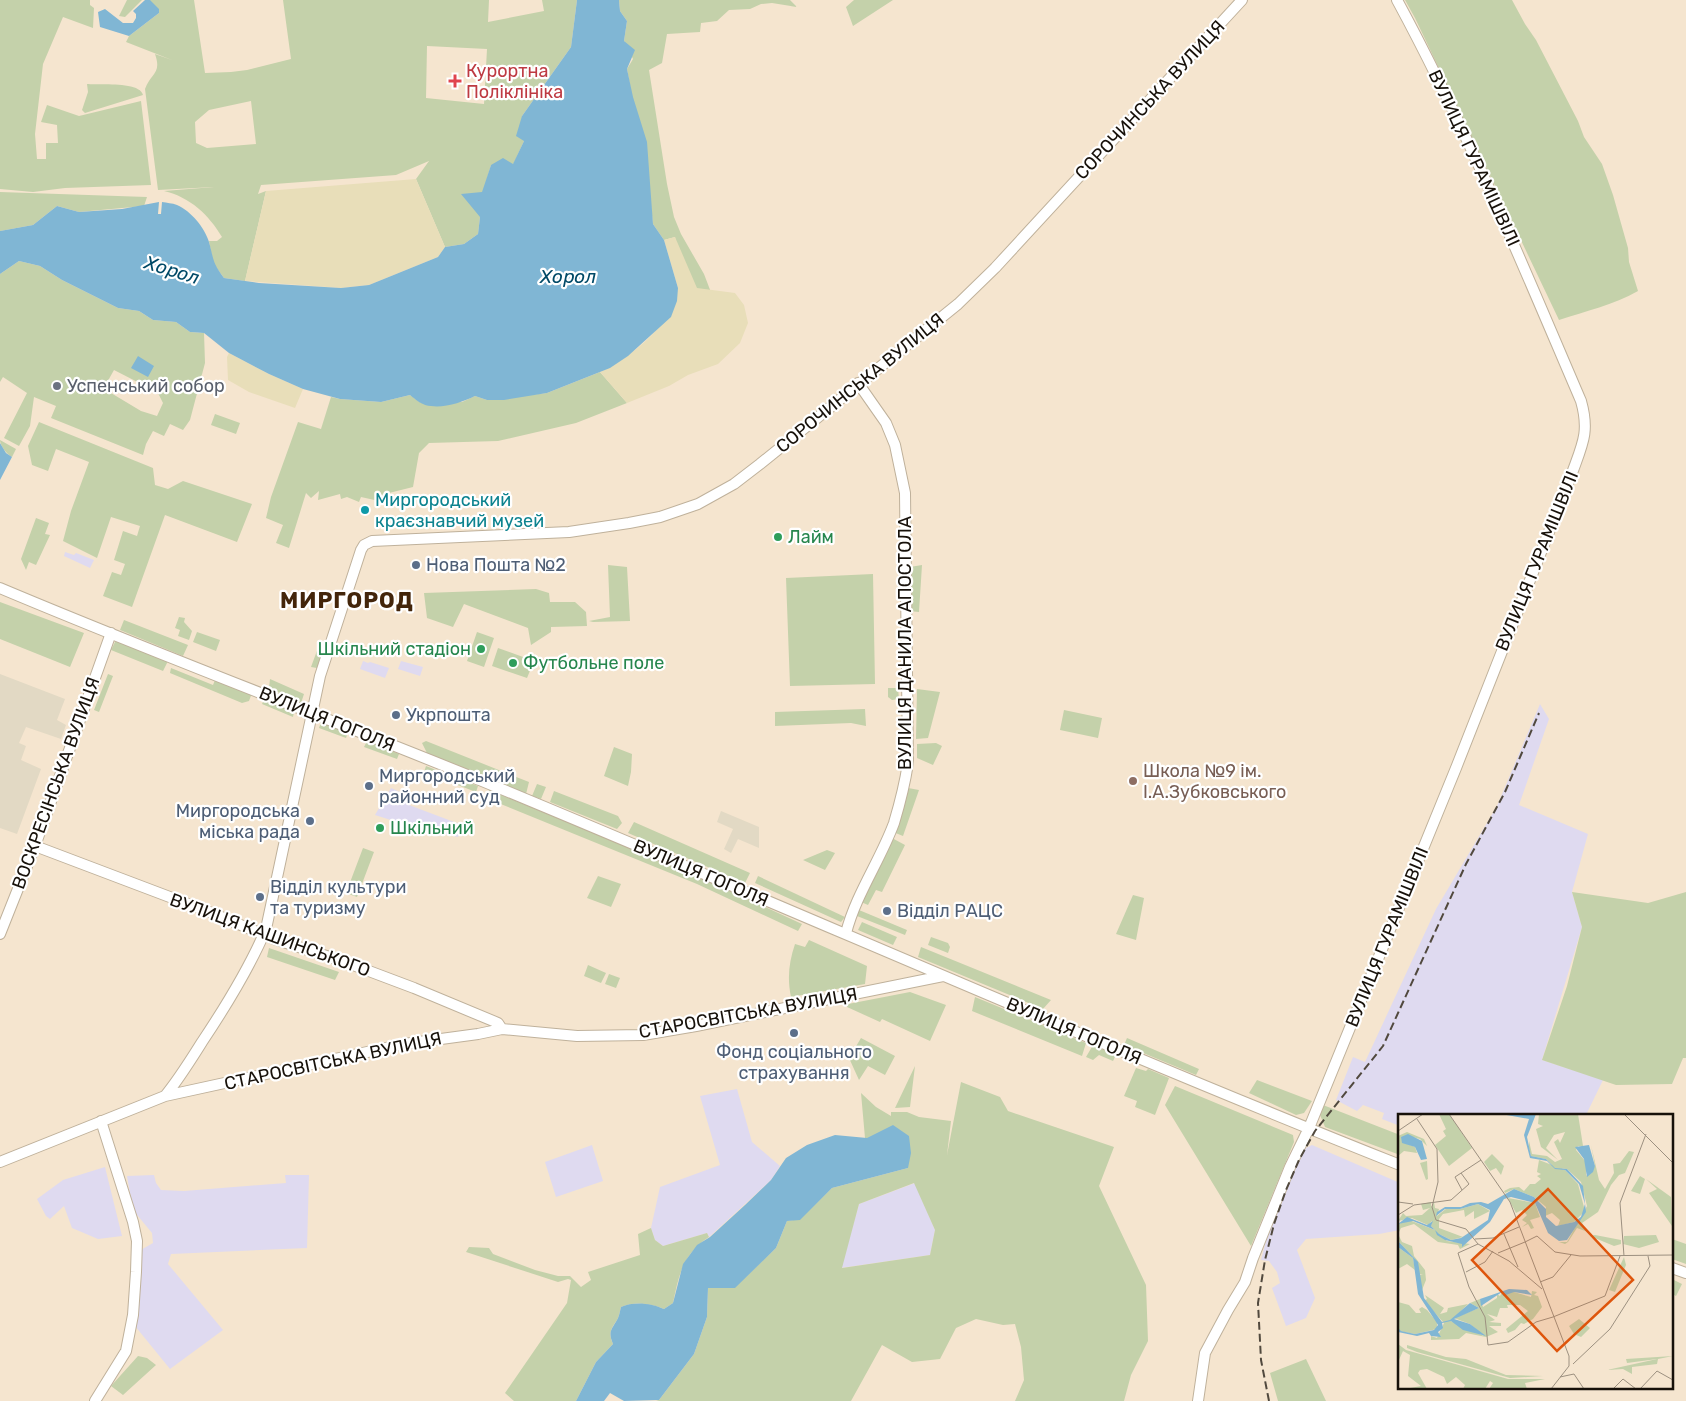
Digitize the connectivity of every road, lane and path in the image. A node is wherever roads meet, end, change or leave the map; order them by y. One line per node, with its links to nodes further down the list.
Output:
1 (1242, 0): 3 (street, СОРОЧИНСЬКА ВУЛИЦЯ)
2 (1397, 0): 15 (street, ВУЛИЦЯ ГУРАМІШВІЛІ)
3 (858, 383): 6 (street, СОРОЧИНСЬКА ВУЛИЦЯ); 8 (street, ВУЛИЦЯ ДАНИЛА АПОСТОЛА)
4 (0, 588): 5 (street, ВУЛИЦЯ ГОГОЛЯ)
5 (110, 633): 6 (street, ВУЛИЦЯ ГОГОЛЯ); 7 (street, ВОСКРЕСІНСЬКА ВУЛИЦЯ)
6 (312, 712): 8 (street, ВУЛИЦЯ ГОГОЛЯ); 10 (street)
7 (35, 846): 9 (street, ВОСКРЕСІНСЬКА ВУЛИЦЯ); 10 (street, ВУЛИЦЯ КАШИНСЬКОГО)
8 (846, 933): 11 (street, ВУЛИЦЯ ГОГОЛЯ)
9 (0, 934)
10 (264, 935): 12 (street, ВУЛИЦЯ КАШИНСЬКОГО); 13 (street)
11 (944, 976): 12 (street, СТАРОСВІТСЬКА ВУЛИЦЯ); 15 (street, ВУЛИЦЯ ГОГОЛЯ)
12 (502, 1029): 13 (street, СТАРОСВІТСЬКА ВУЛИЦЯ)
13 (165, 1096): 14 (street, СТАРОСВІТСЬКА ВУЛИЦЯ)
14 (101, 1121): 16 (street, СТАРОСВІТСЬКА ВУЛИЦЯ); 20 (street)
15 (1309, 1128): 17 (street, ВУЛИЦЯ ГОГОЛЯ); 21 (street, ВУЛИЦЯ ГУРАМІШВІЛІ)
16 (0, 1162)
17 (1398, 1163)
18 (1674, 1269): 19 (street)
19 (1686, 1273)
20 (95, 1401)
21 (1198, 1401)

